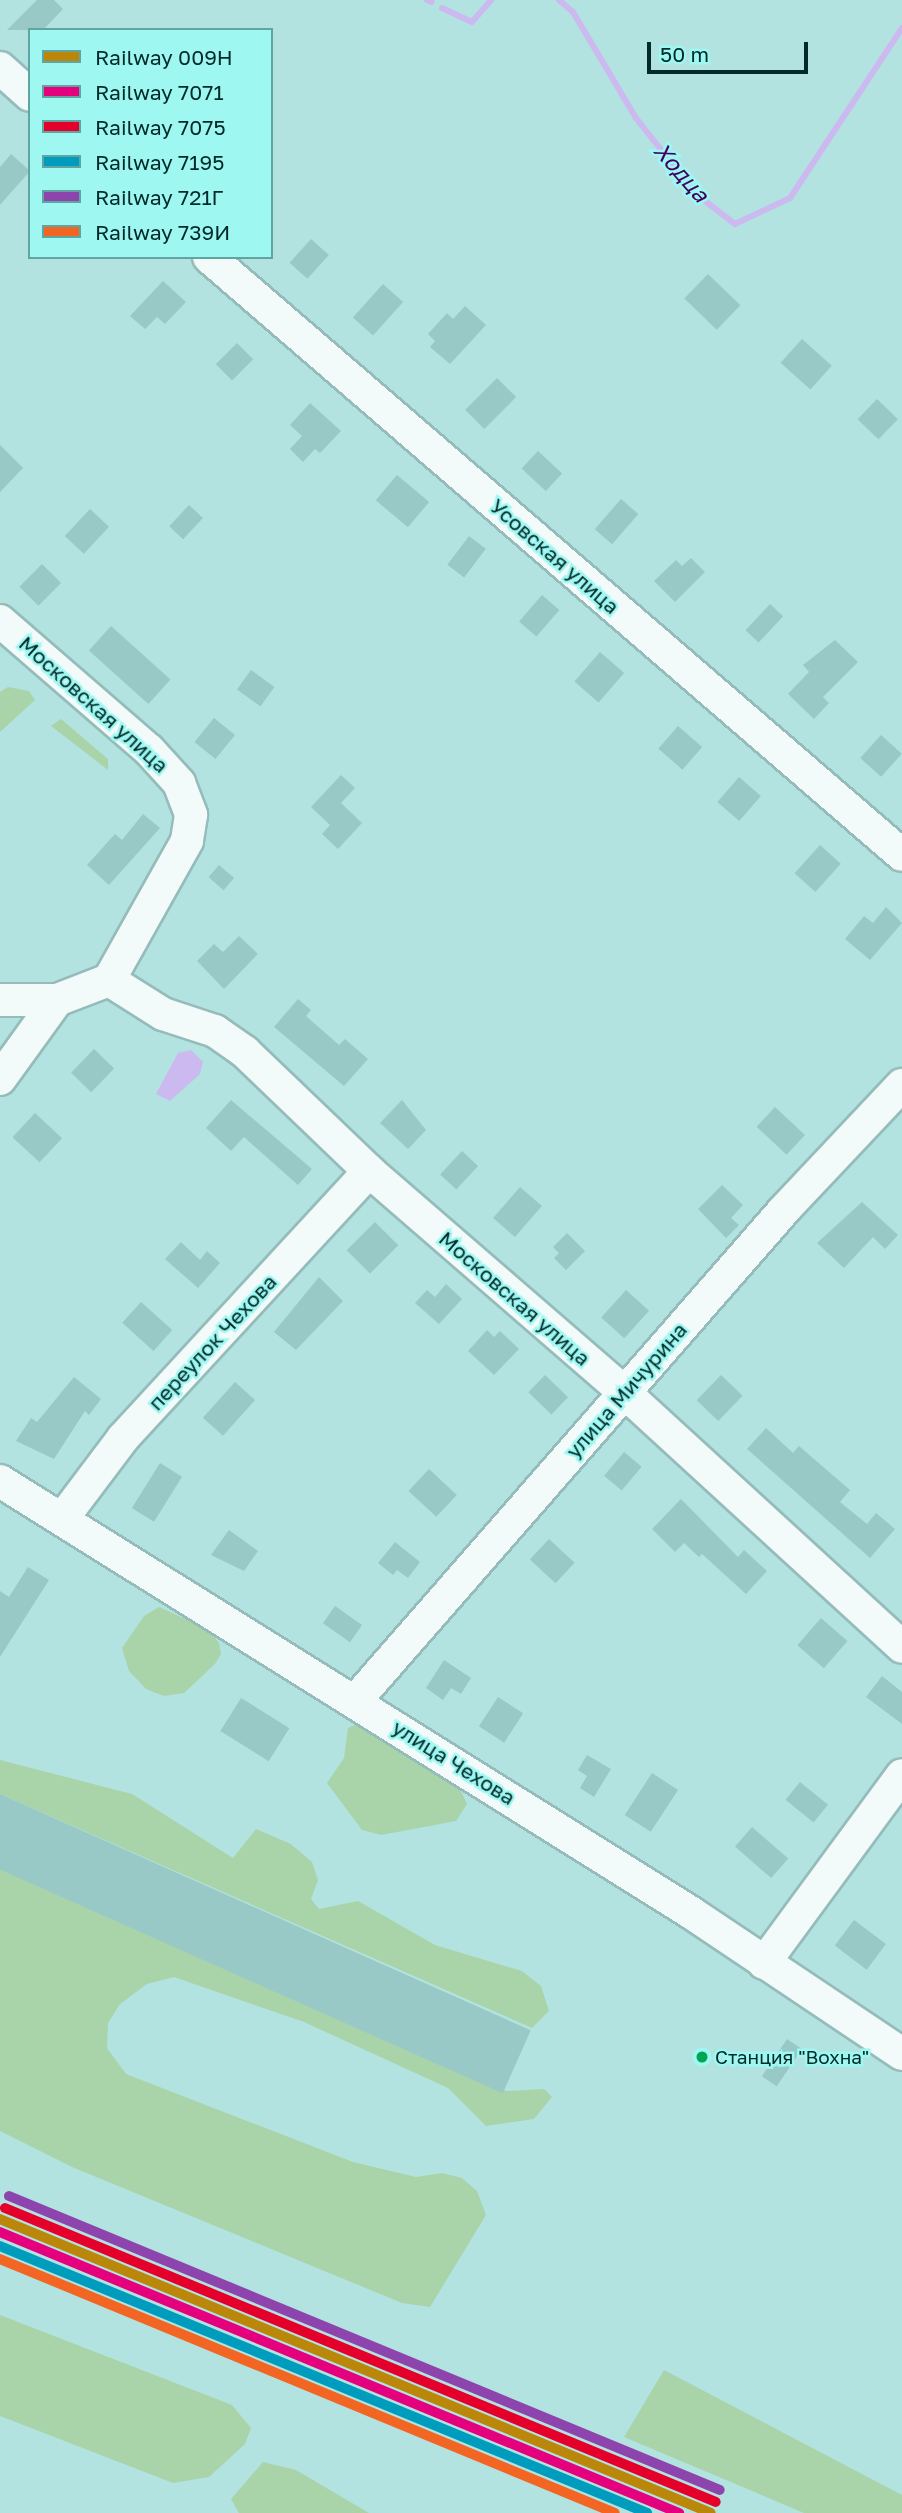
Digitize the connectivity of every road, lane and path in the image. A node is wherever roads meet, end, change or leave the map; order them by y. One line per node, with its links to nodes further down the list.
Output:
1 (0, 68): 2 (street)
2 (28, 93)
3 (211, 259): 5 (street, Усовская улица)
4 (0, 621): 6 (street, Московская улица)
5 (902, 855)
6 (110, 980): 8 (street); 11 (street, Московская улица)
7 (0, 1000): 8 (street)
8 (57, 1000): 9 (street)
9 (0, 1079)
10 (902, 1085): 12 (street, улица Мичурина)
11 (369, 1171): 12 (street, Московская улица); 14 (street, переулок Чехова)
12 (624, 1392): 15 (street, Московская улица); 16 (street, улица Мичурина)
13 (0, 1481): 14 (street, улица Чехова)
14 (62, 1519): 16 (street, улица Чехова)
15 (902, 1647)
16 (356, 1700): 18 (street, улица Чехова)
17 (902, 1775): 18 (street)
18 (764, 1963): 19 (street, улица Чехова)
19 (902, 2054)

